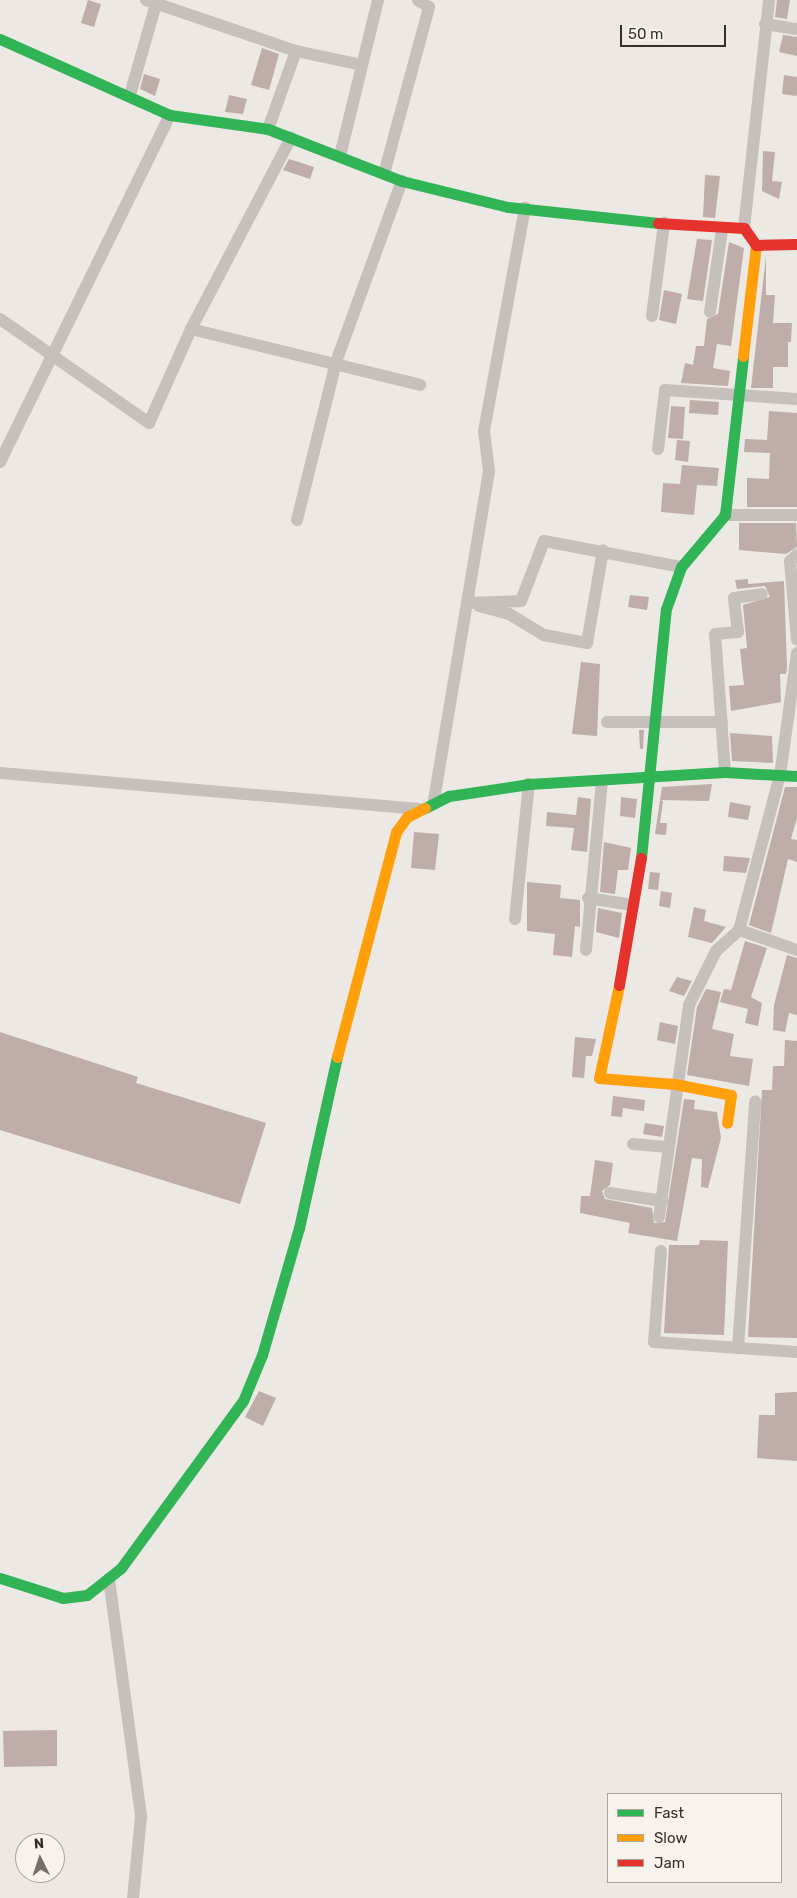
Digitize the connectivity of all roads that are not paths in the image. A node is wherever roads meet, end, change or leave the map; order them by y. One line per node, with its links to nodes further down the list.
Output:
1 (378, 0): 9 (street)
2 (418, 0): 15 (street)
3 (769, 0): 5 (street)
4 (153, 1): 8 (street); 10 (street)
5 (765, 24): 6 (street); 19 (street)
6 (797, 29)
7 (0, 39): 10 (street)
8 (296, 51): 9 (street); 12 (street)
9 (362, 65): 14 (street)
10 (130, 95): 11 (street)
11 (170, 115): 12 (street); 27 (street)
12 (268, 129): 13 (street)
13 (291, 138): 14 (street); 26 (street)
14 (340, 156): 15 (street)
15 (384, 174): 16 (street)
16 (402, 181): 17 (street); 28 (street)
17 (525, 208): 18 (street); 41 (street)
18 (664, 223): 20 (street); 24 (street)
19 (744, 228): 20 (street); 22 (street)
20 (722, 230): 23 (street)
21 (797, 244): 22 (street)
22 (756, 245): 30 (street)
23 (710, 312)
24 (652, 316)
25 (0, 319): 27 (street)
26 (191, 329): 27 (street); 28 (street)
27 (51, 355): 33 (street)
28 (336, 362): 29 (street); 36 (street)
29 (420, 385)
30 (738, 396): 31 (street); 32 (street); 34 (street)
31 (797, 399)
32 (658, 449)
33 (0, 462)
34 (726, 515): 35 (street); 39 (street)
35 (797, 515)
36 (297, 520)
37 (602, 550): 39 (street); 41 (street); 41 (street)
38 (797, 555): 42 (street)
39 (680, 567): 46 (street)
40 (762, 594): 45 (street)
41 (467, 603): 54 (street)
42 (797, 640)
43 (797, 653): 50 (street)
44 (607, 722): 46 (street)
45 (722, 722): 46 (street); 48 (street)
46 (658, 724): 49 (street)
47 (0, 772): 55 (street)
48 (725, 772): 49 (street); 50 (street)
49 (652, 775): 52 (street); 57 (street)
50 (780, 775): 51 (street); 59 (street)
51 (797, 776)
52 (602, 781): 53 (street); 56 (street)
53 (528, 784): 54 (street); 58 (street)
54 (434, 800): 55 (street)
55 (419, 808): 74 (street)
56 (588, 898): 57 (street); 60 (street)
57 (632, 905): 62 (street)
58 (515, 919)
59 (739, 930): 61 (street); 62 (street)
60 (586, 950)
61 (797, 950)
62 (675, 1084): 64 (street); 66 (street)
63 (755, 1102): 71 (street)
64 (727, 1124)
65 (633, 1144): 66 (street)
66 (666, 1148): 68 (street)
67 (610, 1193): 68 (street)
68 (662, 1200): 69 (street)
69 (659, 1217)
70 (662, 1251): 71 (street)
71 (738, 1348): 72 (street)
72 (797, 1352)
73 (0, 1578): 74 (street)
74 (109, 1579): 75 (street)
75 (133, 1898)

